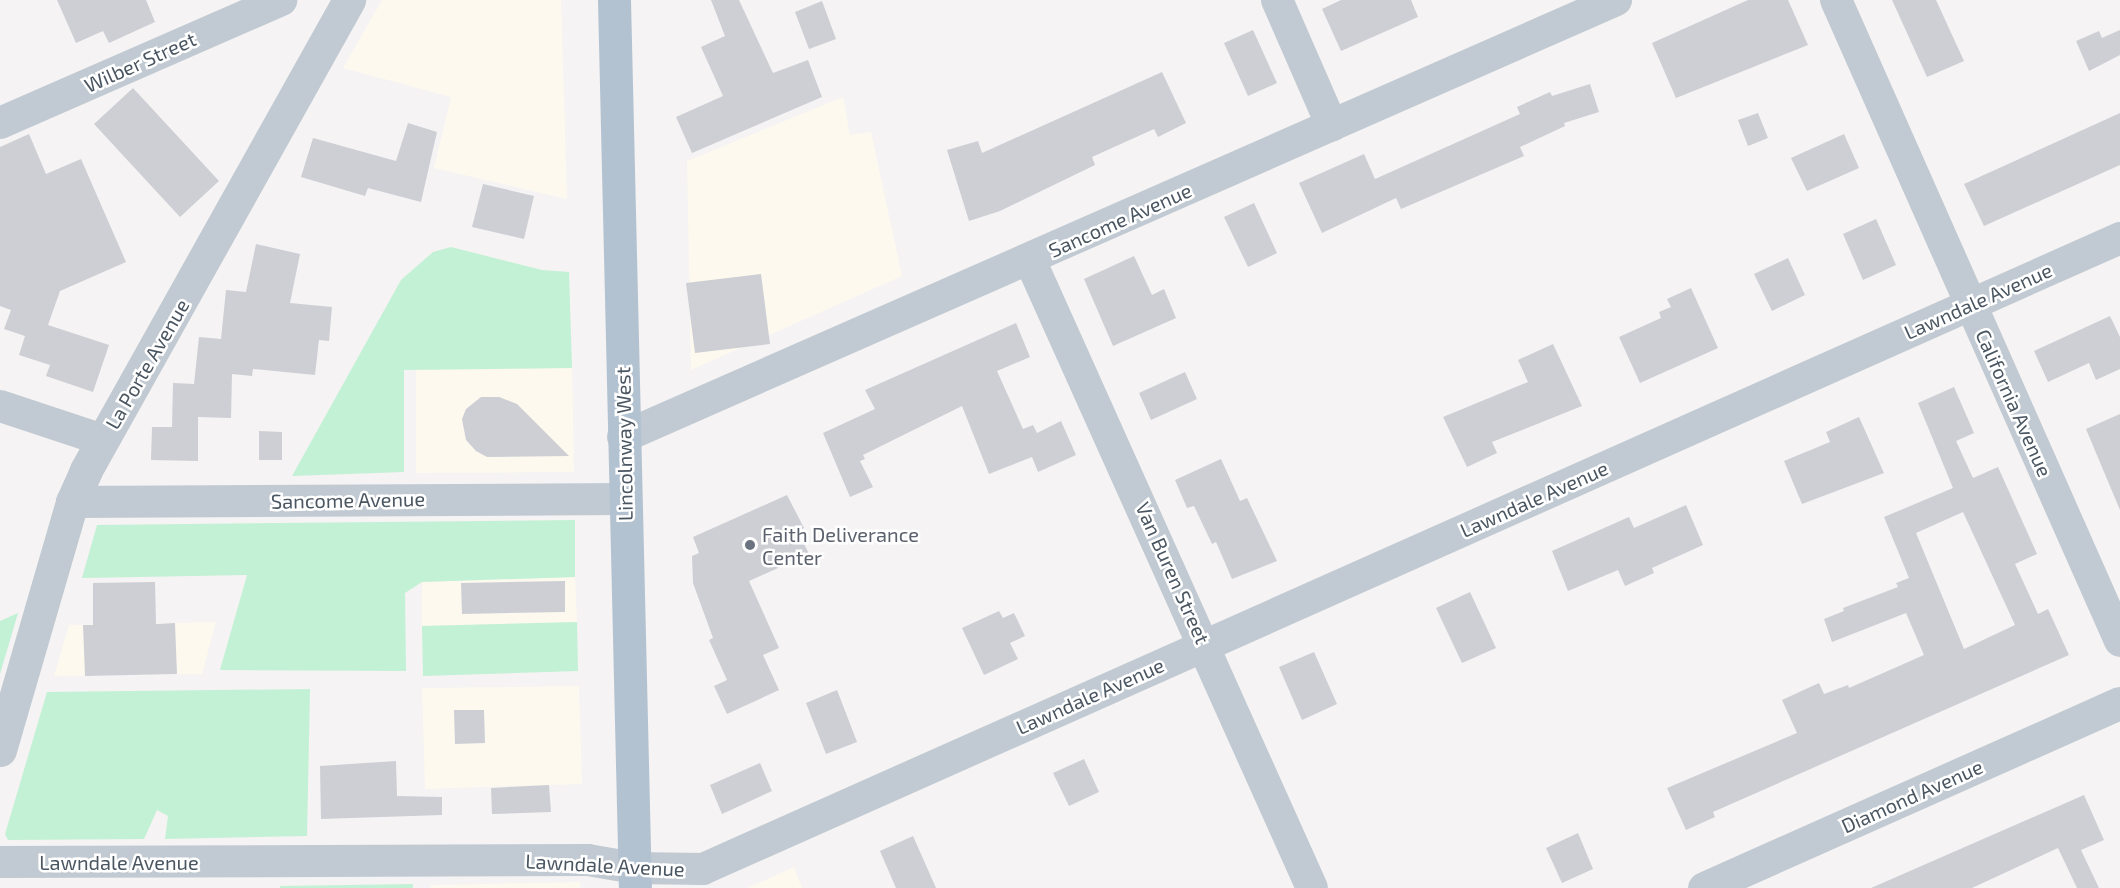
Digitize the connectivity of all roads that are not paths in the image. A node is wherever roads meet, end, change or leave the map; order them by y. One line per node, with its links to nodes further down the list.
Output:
1 (280, 0): 7 (street, Wilber Street)
2 (349, 0): 14 (street, La Porte Avenue)
3 (614, 0): 13 (main road, Lincolnway West)
4 (1277, 0): 8 (street)
5 (1616, 0): 8 (street, Sancome Avenue)
6 (1836, 0): 11 (street, California Avenue)
7 (0, 123)
8 (1332, 126): 10 (street, Sancome Avenue)
9 (2120, 238): 11 (street, Lawndale Avenue)
10 (1030, 260): 13 (street, Sancome Avenue); 18 (street, Van Buren Street)
11 (1971, 305): 17 (street, California Avenue); 18 (street, Lawndale Avenue)
12 (0, 406): 14 (street)
13 (623, 437): 15 (main road, Lincolnway West)
14 (103, 440): 16 (street, La Porte Avenue)
15 (625, 499): 16 (street, Sancome Avenue); 22 (main road, Lincolnway West)
16 (72, 502): 20 (street, La Porte Avenue)
17 (2120, 641)
18 (1205, 645): 22 (street, Lawndale Avenue); 23 (street, Van Buren Street)
19 (2120, 703): 24 (street, Diamond Avenue)
20 (0, 750)
21 (0, 862): 22 (street, Lawndale Avenue)
22 (634, 878)
23 (1312, 888)
24 (1704, 888)

